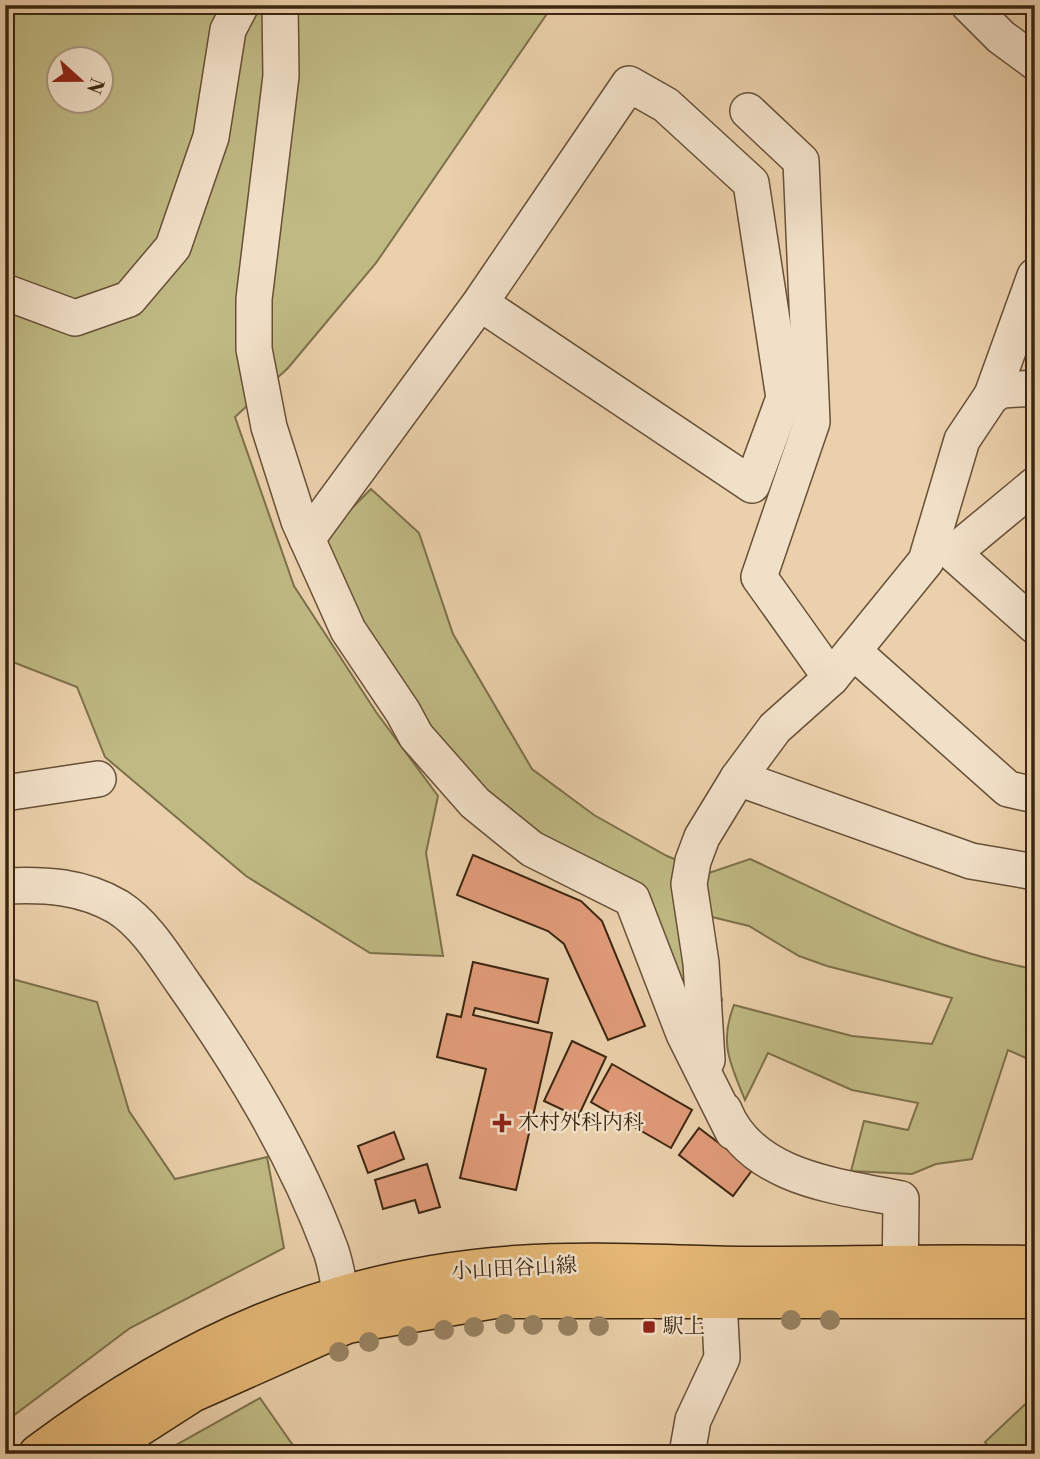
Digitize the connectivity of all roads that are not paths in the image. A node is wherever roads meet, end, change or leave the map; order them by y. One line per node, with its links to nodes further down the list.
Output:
1 (241, 5): 7 (street)
2 (280, 5): 12 (street)
3 (969, 5): 4 (street)
4 (1035, 62)
5 (748, 111): 16 (street)
6 (1035, 276): 10 (street)
7 (5, 292)
8 (480, 303): 8 (street); 12 (street)
9 (1035, 388): 10 (street)
10 (992, 395): 13 (street)
11 (1035, 485): 13 (street)
12 (307, 539): 23 (street)
13 (939, 557): 14 (street); 15 (street)
14 (1035, 626)
15 (853, 652): 16 (street); 20 (street)
16 (831, 678): 17 (street)
17 (738, 778): 21 (street); 23 (street)
18 (98, 779): 19 (street)
19 (5, 793)
20 (1035, 795)
21 (1035, 872)
22 (5, 886): 28 (street)
23 (733, 1132): 25 (street)
24 (1035, 1265): 25 (main road, 小山田谷山線)
25 (900, 1283): 26 (main road, 小山田谷山線); 27 (main road, 小山田谷山線); 28 (main road, 小山田谷山線)
26 (1035, 1299)
27 (719, 1300): 28 (main road, 小山田谷山線); 32 (street)
28 (343, 1310): 29 (main road, 小山田谷山線)
29 (188, 1375): 30 (main road, 小山田谷山線); 31 (main road, 小山田谷山線)
30 (38, 1454)
31 (97, 1454)
32 (687, 1454)

